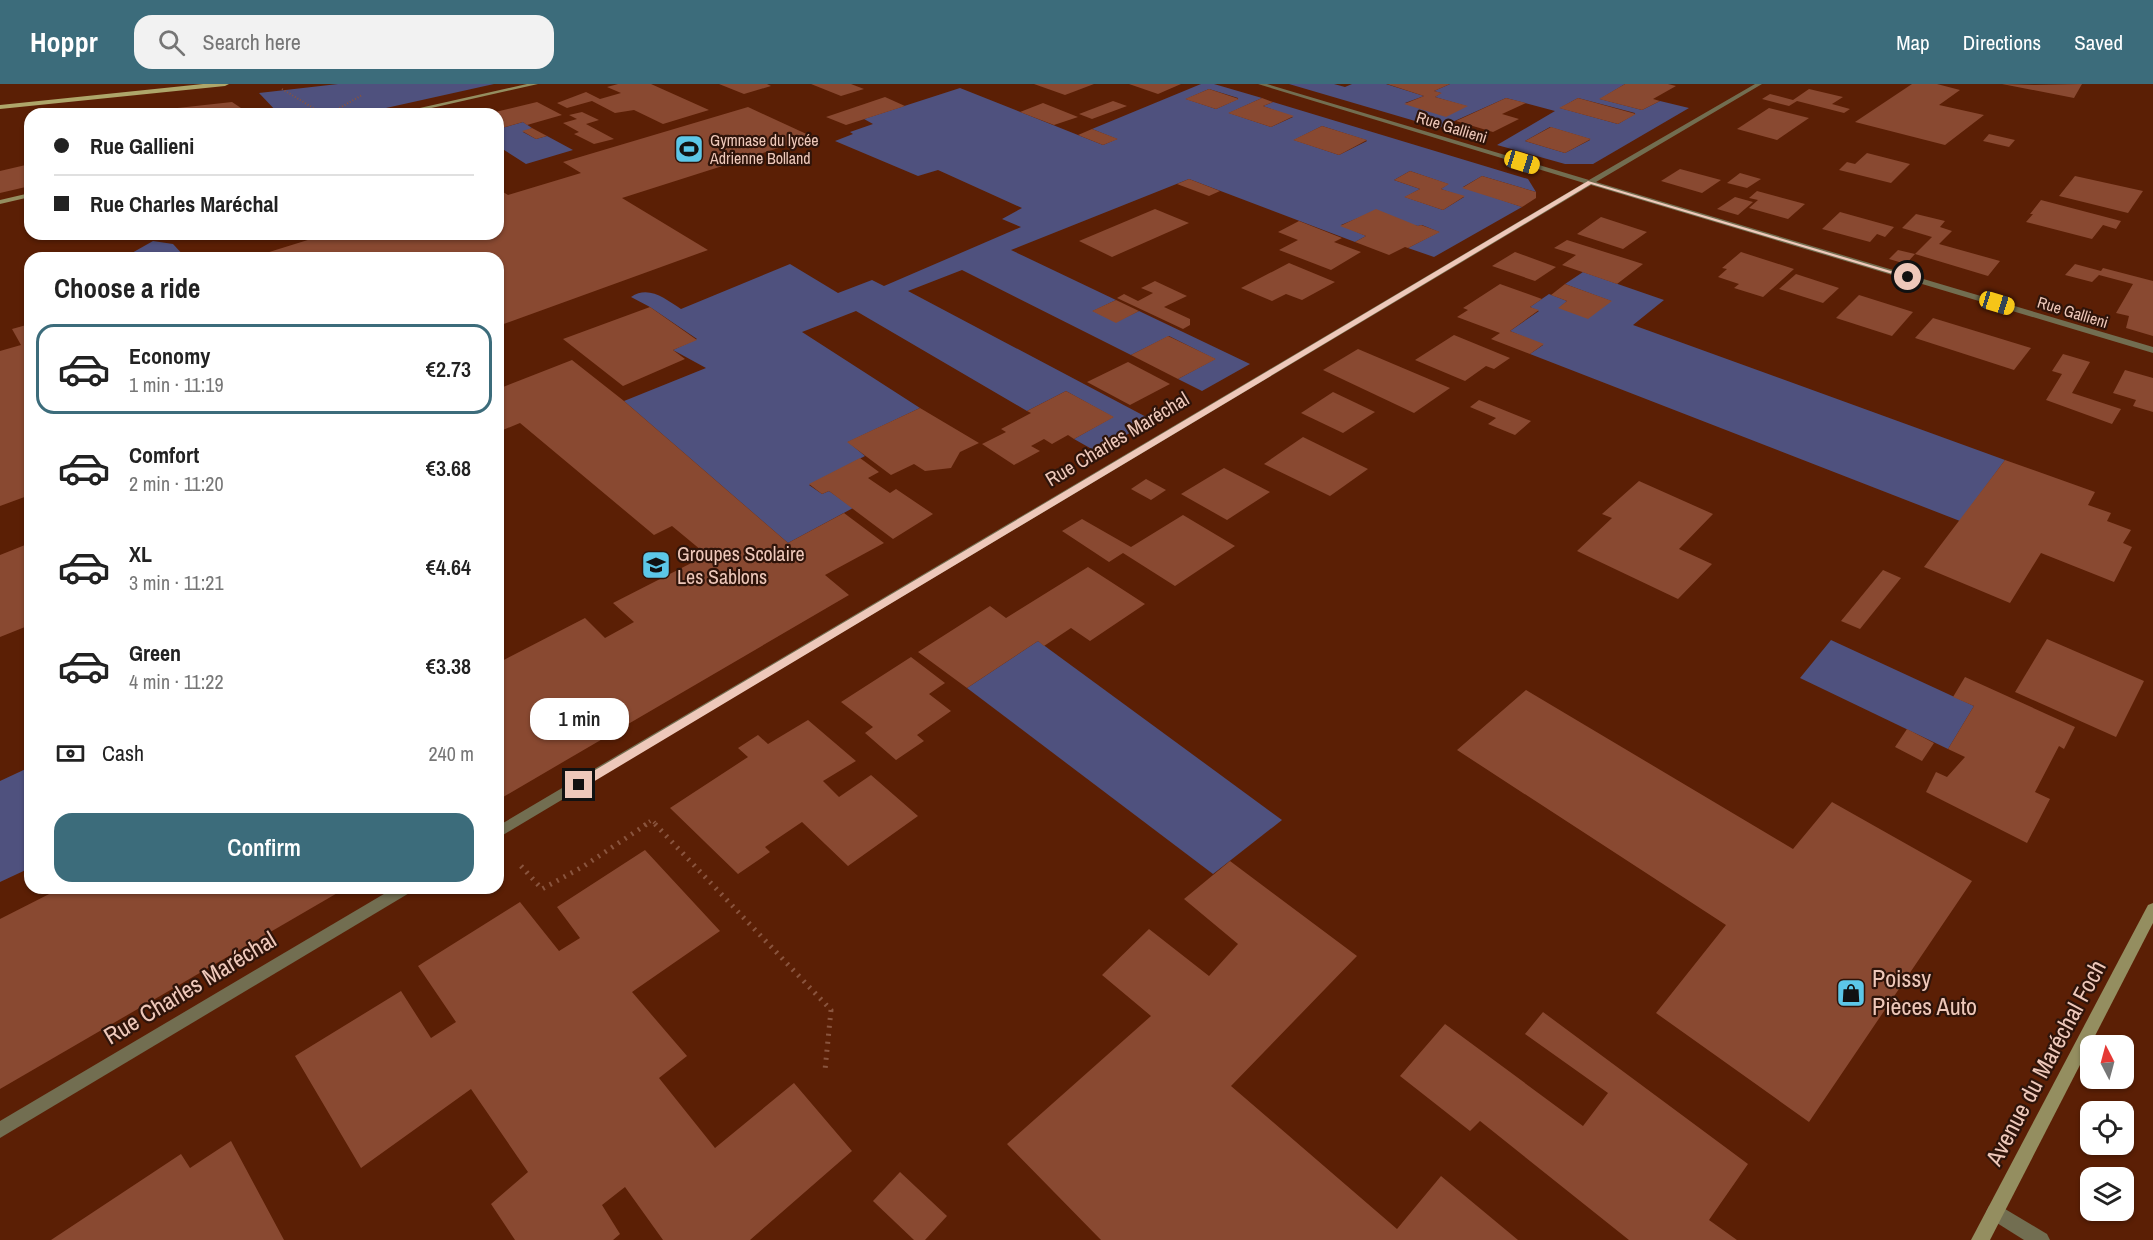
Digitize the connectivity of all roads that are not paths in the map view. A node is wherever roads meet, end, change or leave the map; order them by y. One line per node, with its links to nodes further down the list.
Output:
1 (225, 84): 5 (main road)
2 (535, 84): 6 (street)
3 (1261, 84): 7 (street, Rue Gallieni)
4 (1759, 84): 7 (street, Rue Charles Maréchal)
5 (0, 107)
6 (424, 108)
7 (1590, 182): 10 (street, Rue Gallieni); 11 (street, Rue Charles Maréchal)
8 (24, 196): 9 (street)
9 (0, 202)
10 (2153, 350)
11 (504, 829)
12 (395, 894): 14 (street, Rue Charles Maréchal)
13 (2153, 909): 15 (street, Avenue du Maréchal Foch)
14 (0, 1130)
15 (1995, 1212): 16 (street, Avenue du Maréchal Foch); 17 (street)
16 (1980, 1240)
17 (2041, 1240)

